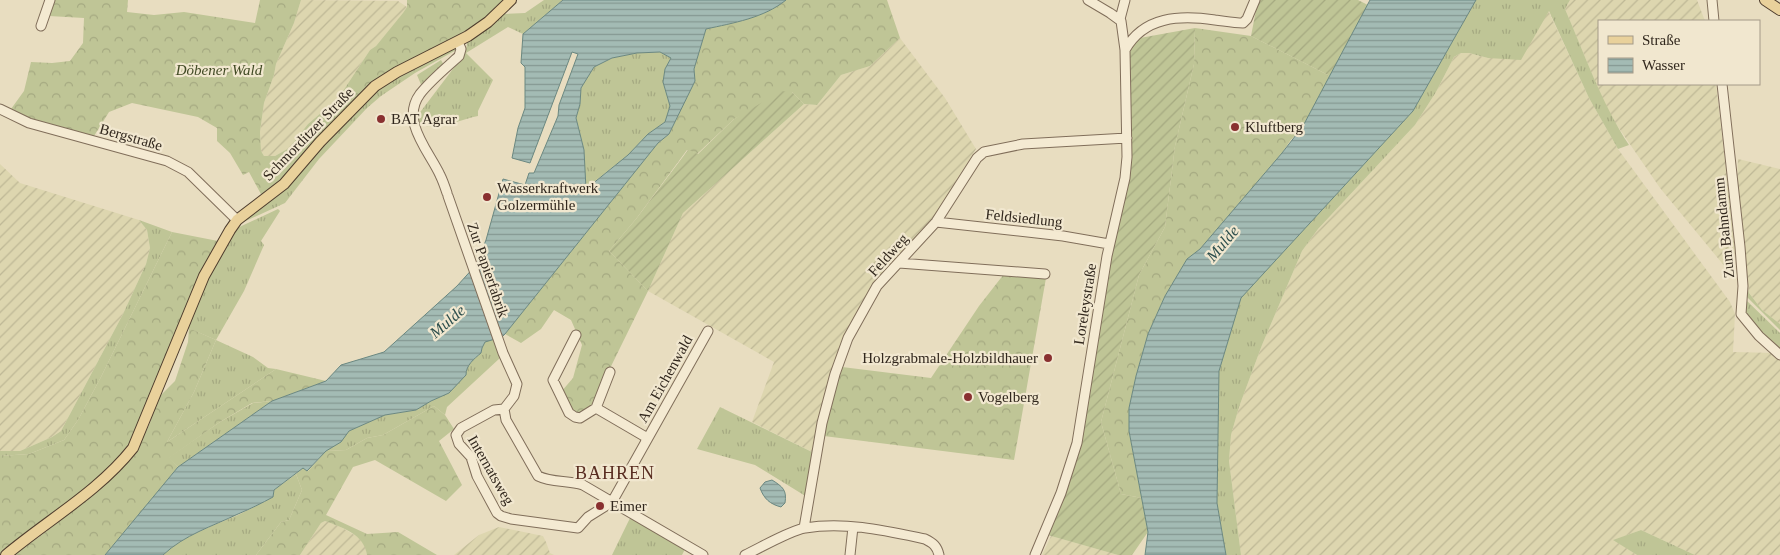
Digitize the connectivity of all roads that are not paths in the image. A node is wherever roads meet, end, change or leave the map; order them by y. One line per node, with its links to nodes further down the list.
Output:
1 (50, 0): 11 (street)
2 (512, 0): 12 (main road, Schmorditzer Straße)
3 (1088, 0): 9 (street)
4 (1125, 0): 9 (street, Loreleystraße)
5 (1255, 0): 13 (street)
6 (1712, 0): 10 (street)
7 (1765, 0): 8 (main road)
8 (1780, 10)
9 (1120, 18): 13 (street, Loreleystraße)
10 (1714, 20)
11 (41, 26)
12 (458, 42): 17 (main road, Schmorditzer Straße); 27 (street, Zur Papierfabrik)
13 (1125, 50): 16 (street, Loreleystraße)
14 (1722, 85): 24 (street, Zum Bahndamm)
15 (0, 109): 17 (street, Bergstraße)
16 (1127, 138): 18 (street, Feldweg); 19 (street, Loreleystraße)
17 (237, 220): 32 (main road, Schmorditzer Straße)
18 (936, 222): 19 (street, Feldsiedlung); 20 (street, Feldweg)
19 (1110, 244): 37 (street, Loreleystraße)
20 (899, 262): 21 (street); 31 (street, Feldweg)
21 (1045, 274)
22 (708, 331): 28 (street, Am Eichenwald)
23 (576, 335): 26 (street)
24 (1780, 355)
25 (610, 372): 26 (street)
26 (596, 408): 28 (street, Am Eichenwald)
27 (504, 409): 29 (street); 29 (street, Internatsweg)
28 (646, 440): 29 (street, Am Eichenwald)
29 (612, 502): 33 (street)
30 (853, 527): 31 (street); 35 (street); 36 (street)
31 (804, 528): 34 (street)
32 (6, 555)
33 (703, 555)
34 (745, 555)
35 (850, 555)
36 (938, 555)
37 (1035, 555)

